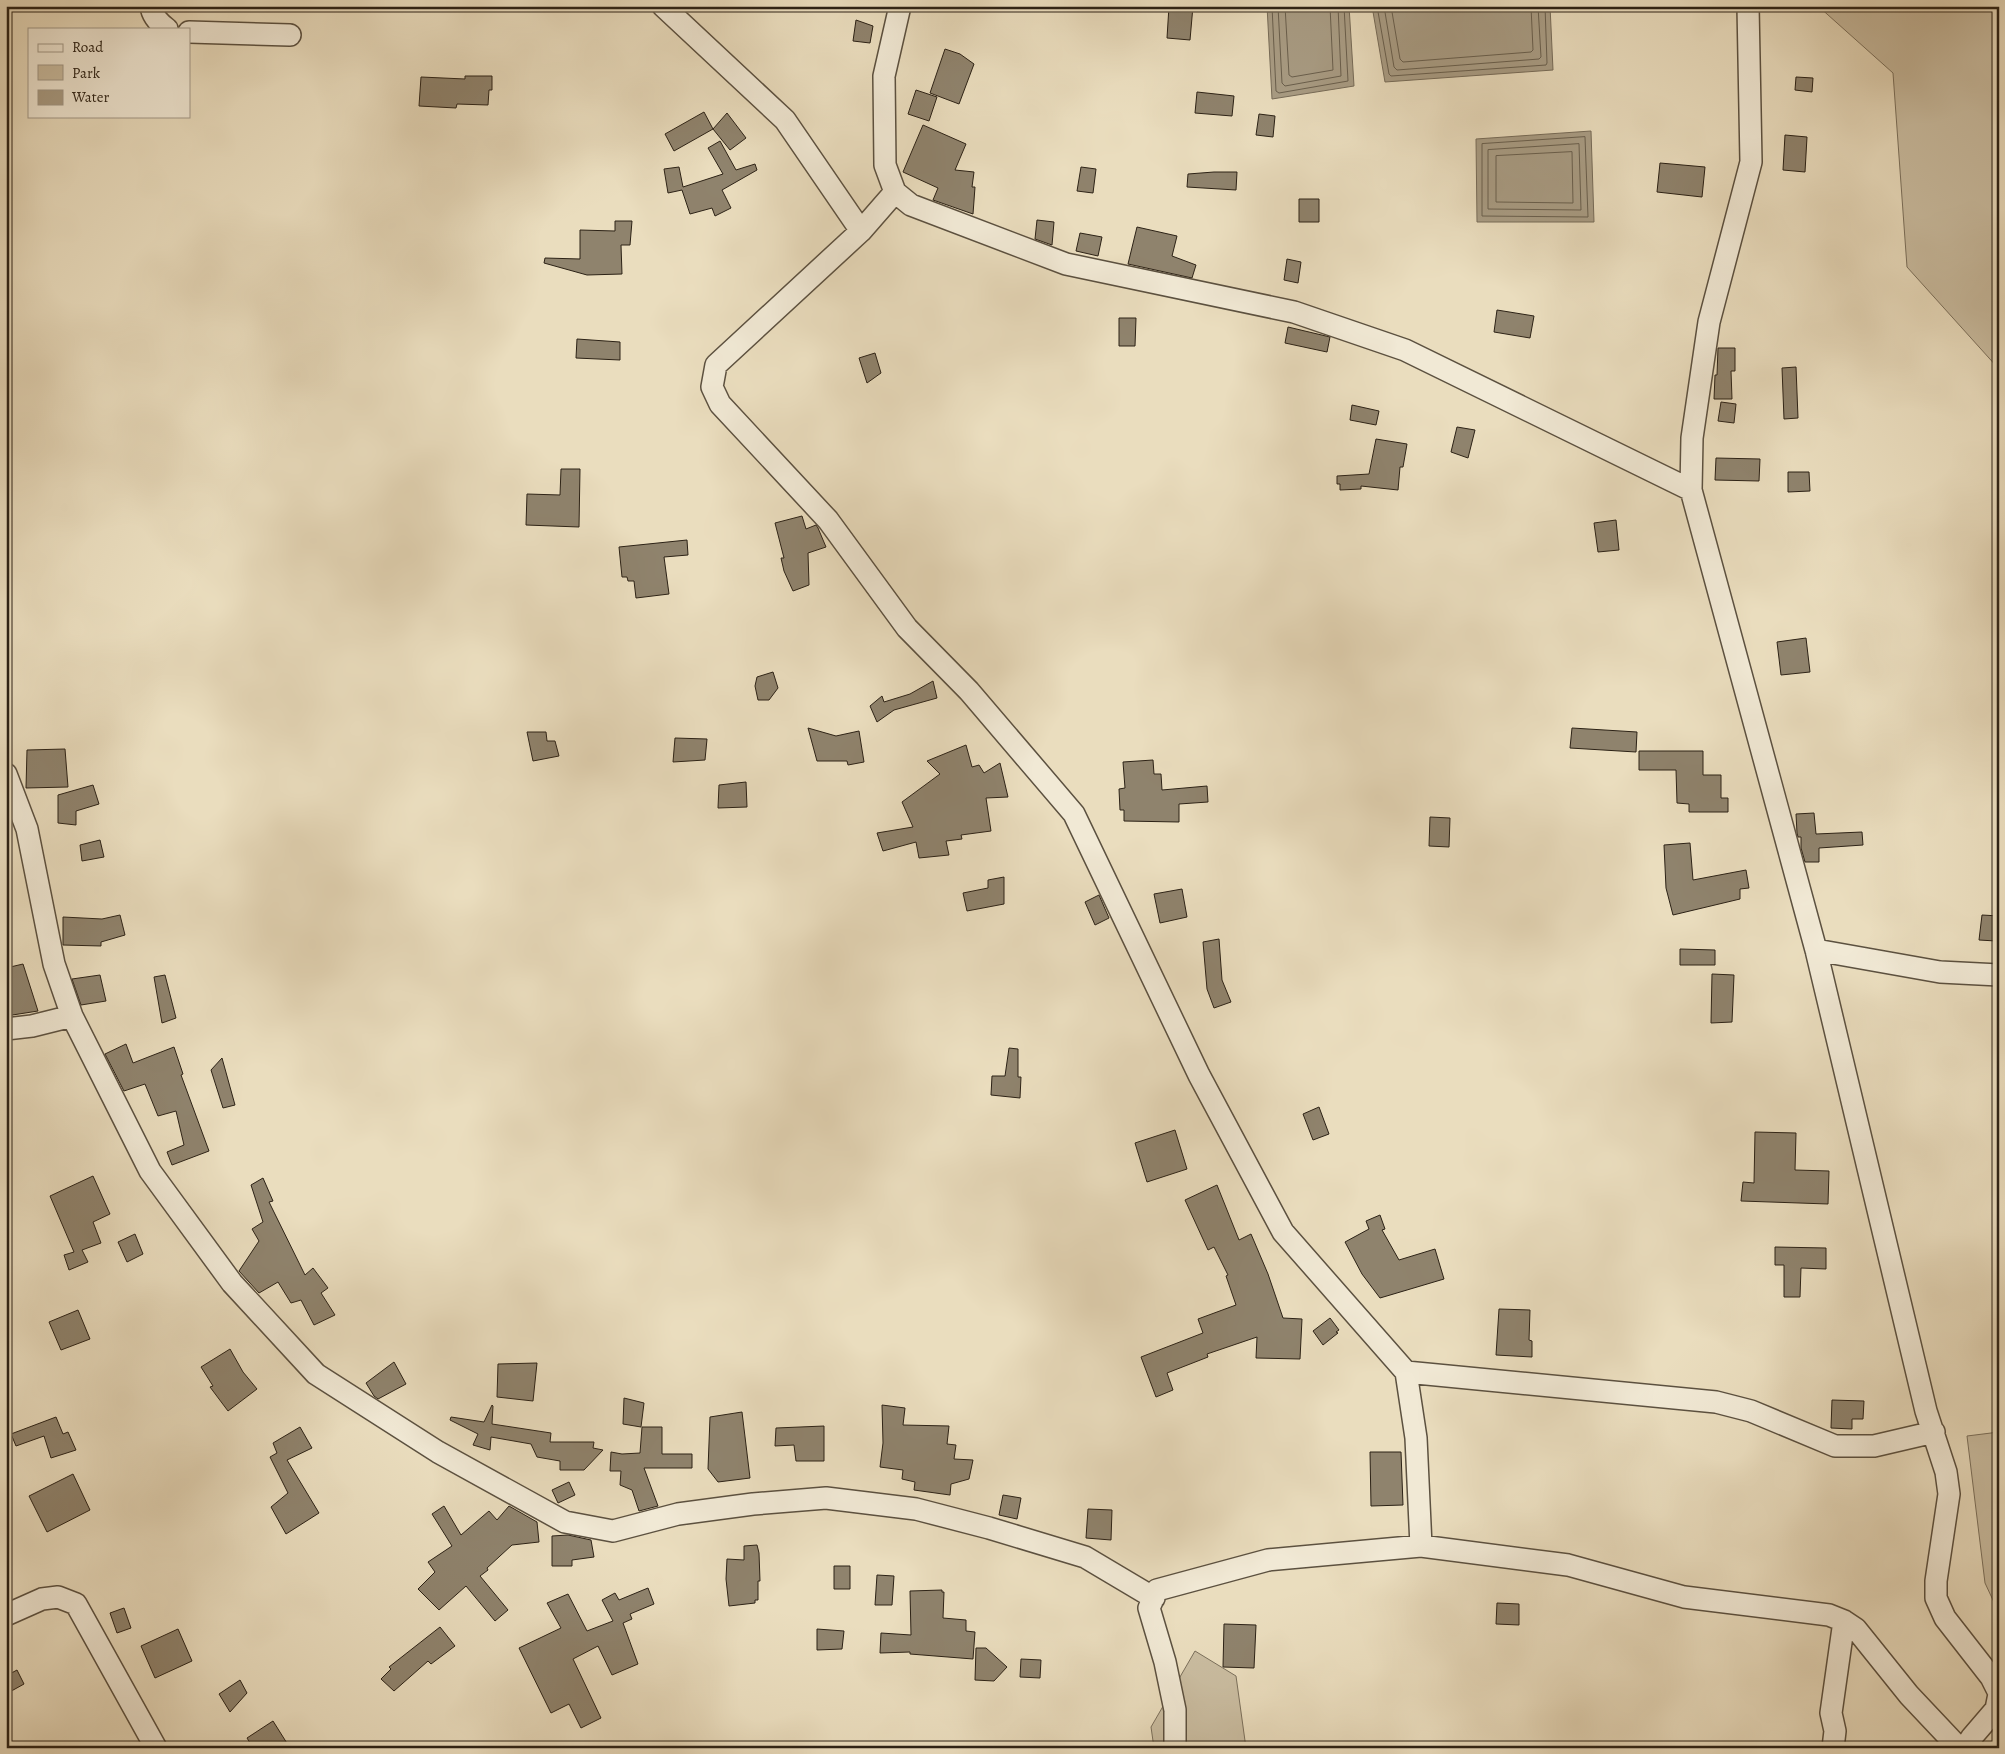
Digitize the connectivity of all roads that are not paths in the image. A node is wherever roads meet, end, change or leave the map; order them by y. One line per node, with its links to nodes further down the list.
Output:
1 (152, 6): 5 (street)
2 (663, 6): 9 (street)
3 (900, 6): 8 (street)
4 (1748, 6): 10 (street)
5 (166, 28)
6 (190, 32): 7 (street)
7 (290, 35)
8 (895, 192): 9 (street); 10 (street)
9 (861, 231): 16 (street)
10 (1691, 490): 12 (street)
11 (6, 774): 14 (street)
12 (1816, 950): 13 (street); 17 (street)
13 (1999, 975)
14 (72, 1016): 15 (street); 19 (street)
15 (6, 1029)
16 (1406, 1372): 17 (street); 18 (street)
17 (1934, 1432): 22 (street)
18 (1421, 1546): 19 (street); 21 (street)
19 (1154, 1598): 24 (street)
20 (6, 1615): 23 (street)
21 (1844, 1621): 25 (street); 26 (street)
22 (1999, 1694): 27 (street)
23 (156, 1748)
24 (1175, 1748)
25 (1833, 1748)
26 (1959, 1748)
27 (1965, 1748)

